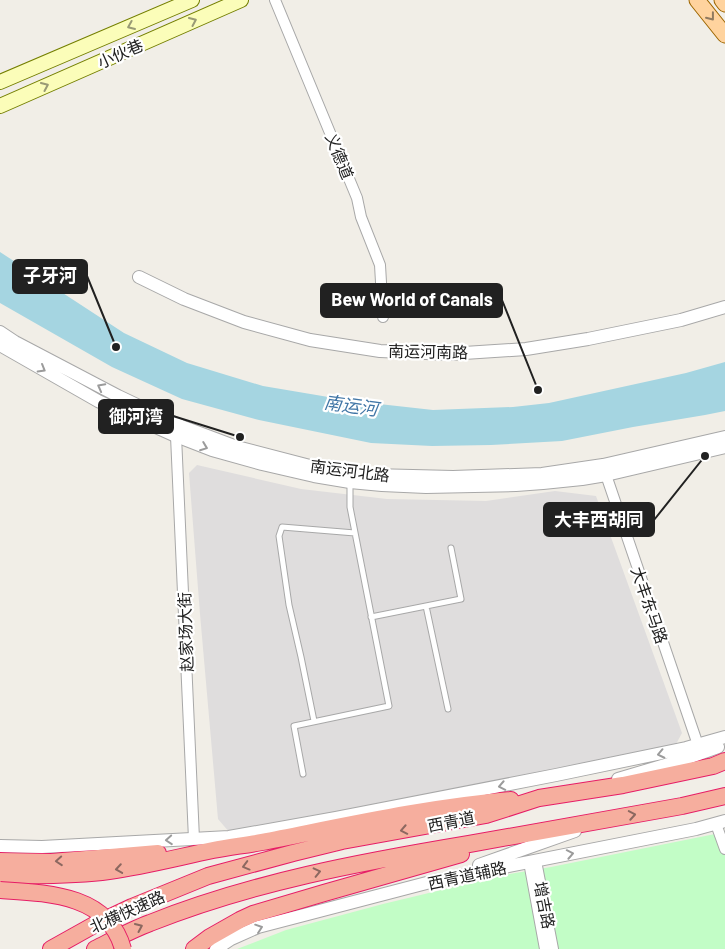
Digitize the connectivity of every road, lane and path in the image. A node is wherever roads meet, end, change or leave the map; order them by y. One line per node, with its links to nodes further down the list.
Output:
1 (192, 0): 8 (main road, 小伙巷, one-way to 8)
2 (241, 0): 9 (main road, 小伙巷, one-way to 2)
3 (275, 0): 12 (street, 义德道)
4 (698, 0): 7 (main road, one-way to 7)
5 (722, 0): 6 (main road)
6 (725, 4)
7 (725, 35)
8 (0, 82)
9 (0, 106)
10 (139, 277): 11 (street, 南运河南路)
11 (725, 307)
12 (384, 317)
13 (0, 332): 15 (street, 南运河北路, one-way to 13)
14 (0, 345): 15 (street, 南运河北路, one-way to 15)
15 (178, 431): 19 (street, 南运河北路); 37 (street, 赵家场大街)
16 (725, 437): 18 (street, 南运河北路)
17 (725, 447): 18 (street, 南运河北路)
18 (605, 470): 19 (street, 南运河北路); 28 (street, 大丰东马路)
19 (350, 477): 20 (lane)
20 (355, 533): 23 (lane); 25 (lane)
21 (451, 548): 22 (lane)
22 (426, 606): 23 (lane); 24 (lane)
23 (371, 617): 25 (lane)
24 (448, 710)
25 (314, 721): 30 (lane)
26 (725, 737): 28 (street)
27 (725, 744): 31 (street)
28 (698, 745): 37 (street, one-way to 37)
29 (725, 762): 31 (highway, 西青道)
30 (303, 774)
31 (582, 790): 33 (highway, 西青道)
32 (725, 796): 34 (highway, 西青道, one-way to 32)
33 (538, 798): 40 (highway); 45 (highway, 西青道, one-way to 45)
34 (606, 820): 36 (highway, 西青道); 44 (street)
35 (721, 823): 39 (street); 42 (street, 西青道辅路, one-way to 35)
36 (537, 833): 48 (highway, 西青道, one-way to 36); 50 (highway)
37 (194, 838): 38 (street, one-way to 38)
38 (0, 846)
39 (725, 849)
40 (212, 850): 41 (highway, one-way to 41); 43 (highway, one-way to 43)
41 (0, 861)
42 (532, 862): 44 (street, 西青道辅路); 52 (street, 增吉路); 53 (street, 增吉路)
43 (0, 876)
44 (438, 880): 51 (street, 西青道辅路, one-way to 44)
45 (178, 889): 47 (highway, 北横快速路)
46 (0, 890): 49 (highway, bridge)
47 (51, 949)
48 (95, 949)
49 (123, 949)
50 (194, 949)
51 (216, 949)
52 (545, 949)
53 (553, 949)

